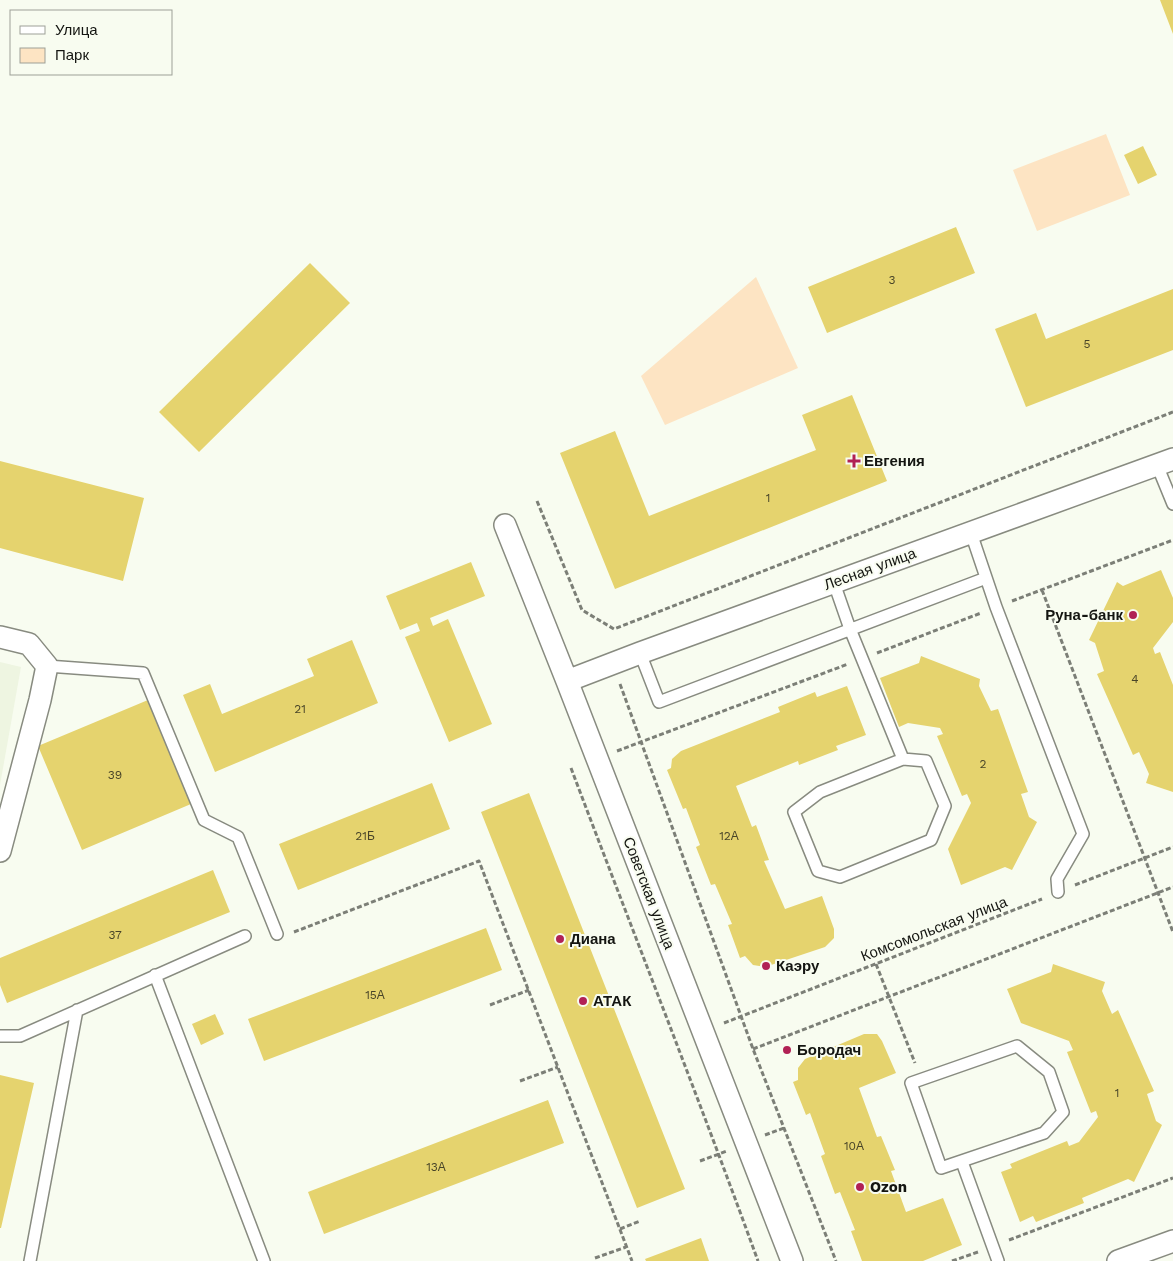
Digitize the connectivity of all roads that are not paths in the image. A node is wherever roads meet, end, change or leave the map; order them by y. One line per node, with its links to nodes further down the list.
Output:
1 (1165, 462): 2 (lane); 4 (street, Лесная улица)
2 (1173, 504)
3 (505, 525): 11 (street, Советская улица)
4 (970, 533): 5 (lane); 6 (street, Лесная улица)
5 (986, 578): 7 (lane); 14 (lane)
6 (834, 583): 7 (lane); 9 (street, Лесная улица)
7 (850, 629): 9 (lane); 12 (lane)
8 (0, 637): 10 (street)
9 (640, 653): 11 (street, Лесная улица)
10 (47, 666): 13 (street); 15 (lane)
11 (567, 680): 24 (street, Советская улица)
12 (903, 759): 12 (lane)
13 (0, 851)
14 (1058, 892)
15 (277, 934)
16 (244, 936): 17 (lane)
17 (155, 975): 18 (lane); 23 (lane)
18 (77, 1010): 19 (lane); 22 (lane)
19 (0, 1036)
20 (962, 1162): 20 (lane); 25 (lane)
21 (1173, 1241): 26 (street)
22 (30, 1261)
23 (264, 1261)
24 (792, 1261)
25 (998, 1261)
26 (1118, 1261)

